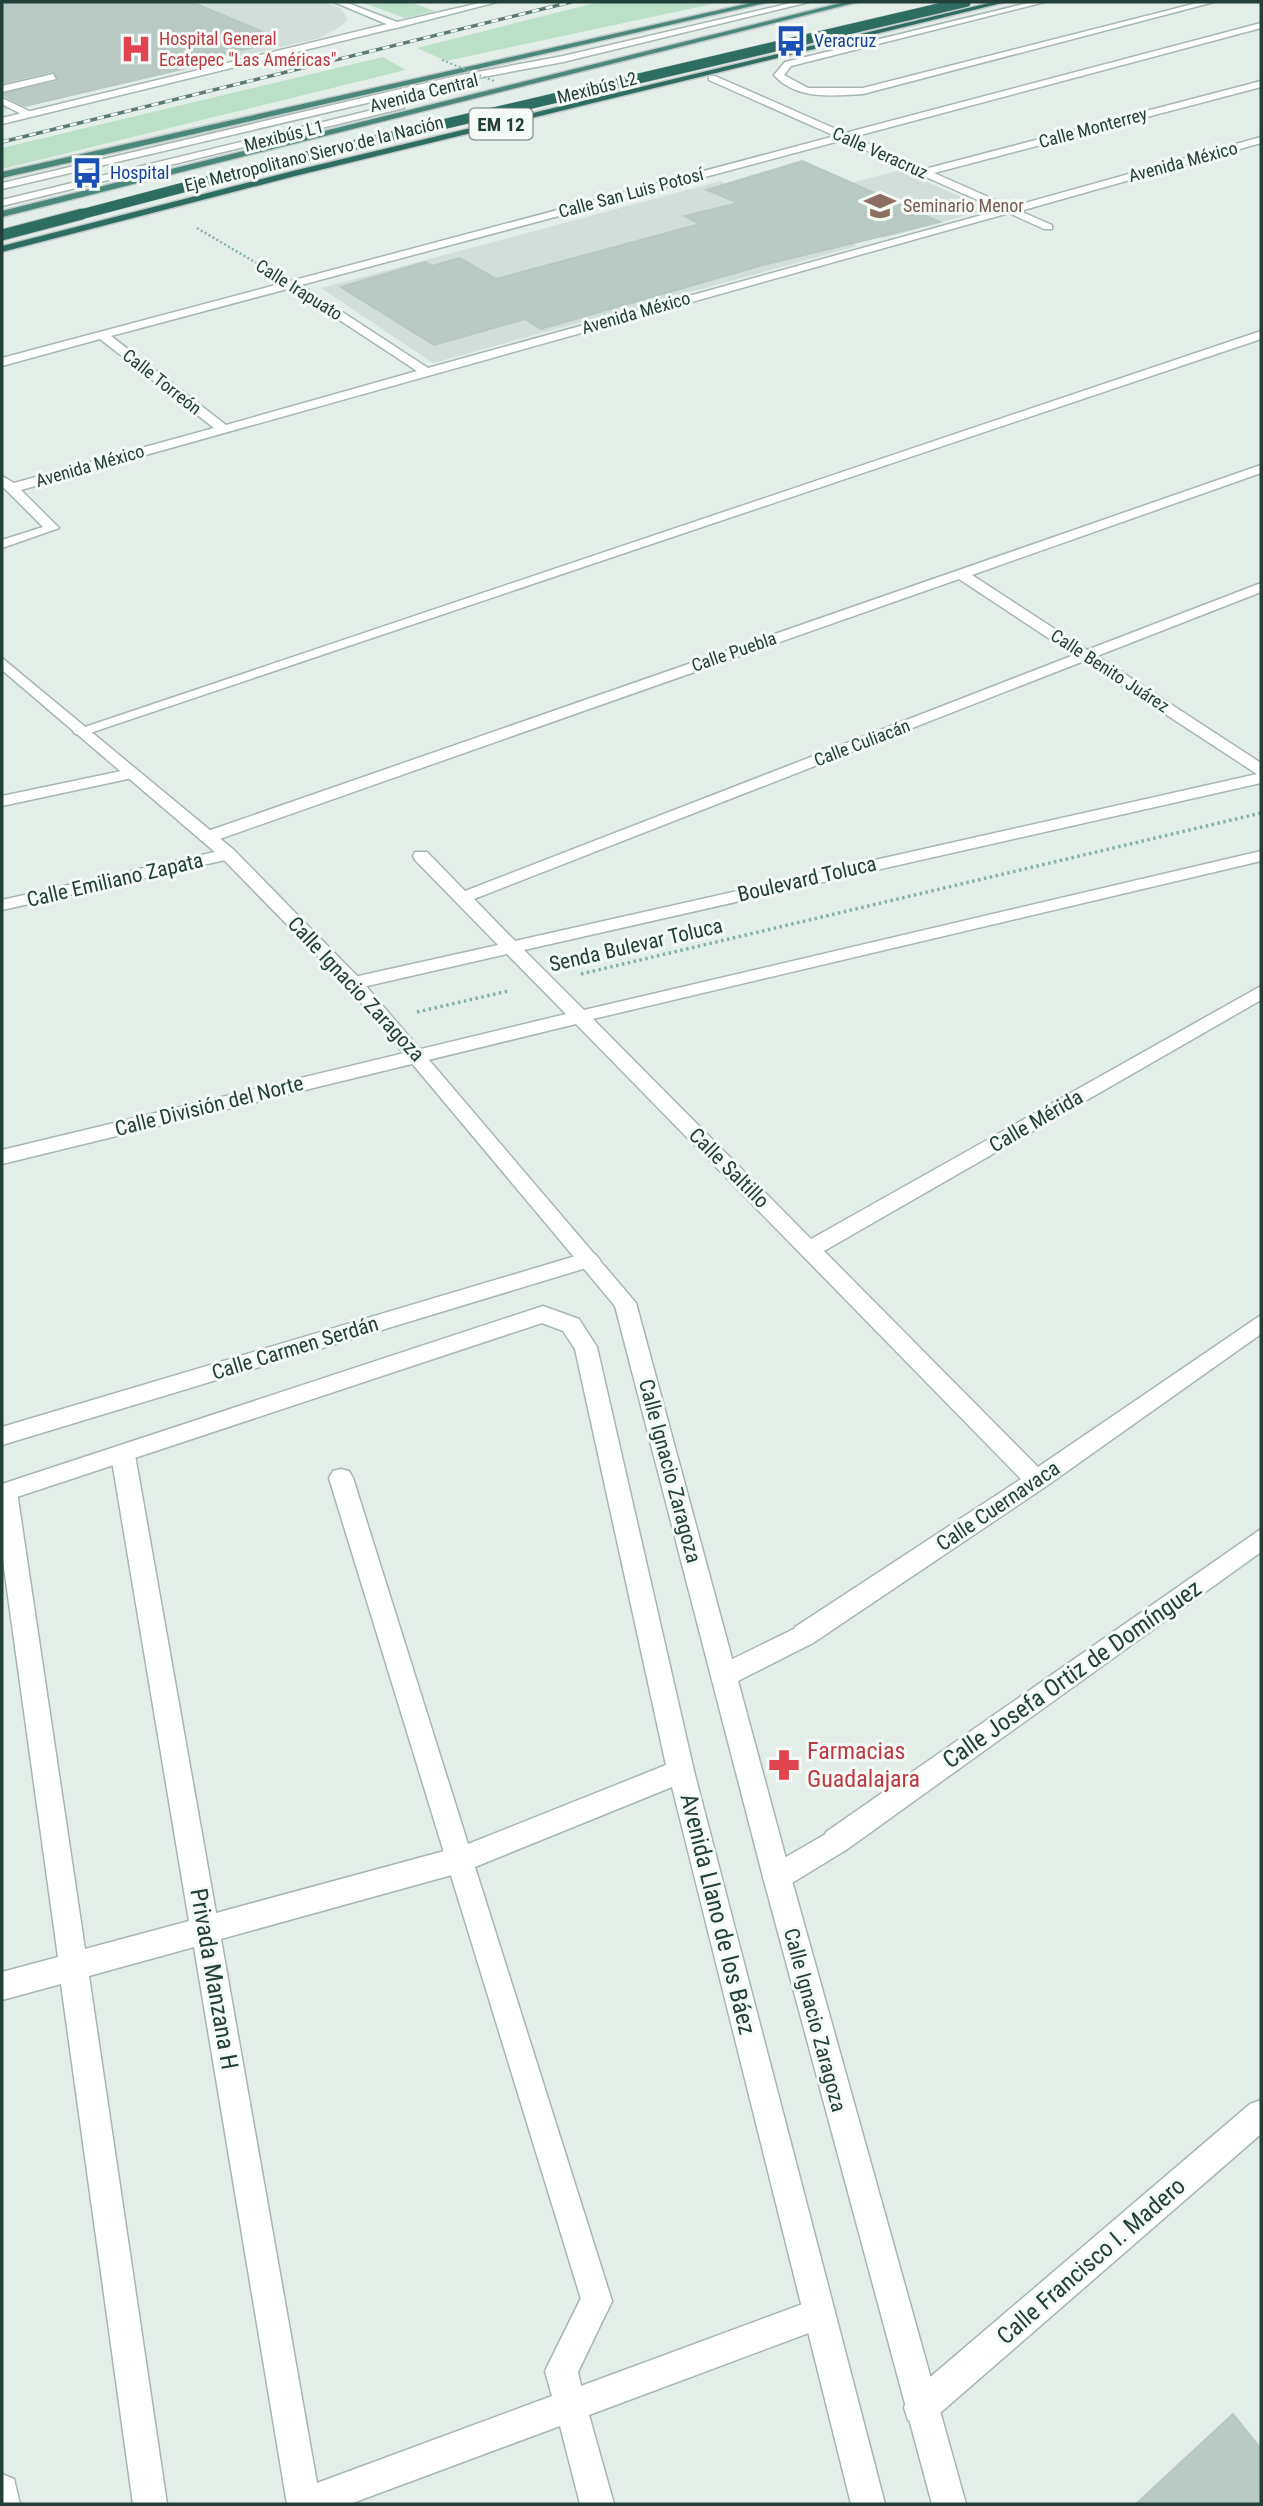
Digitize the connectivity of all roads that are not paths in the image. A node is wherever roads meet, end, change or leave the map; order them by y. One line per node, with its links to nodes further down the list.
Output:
1 (338, 2): 15 (street)
2 (493, 2): 12 (street)
3 (765, 2): 28 (highway, Avenida Central)
4 (805, 2): 17 (street, Mexibús L1)
5 (854, 2): 32 (highway, Avenida Central)
6 (948, 2): 34 (street, Mexibús L2)
7 (966, 2): 34 (highway, Eje Metropolitano Siervo de la Nación / EM 12, bridge)
8 (1002, 2): 35 (highway, Eje Metropolitano Siervo de la Nación / EM 12)
9 (1041, 2): 10 (street)
10 (1210, 2)
11 (443, 6): 12 (street)
12 (455, 11): 15 (street)
13 (1251, 17): 14 (street)
14 (1261, 20)
15 (397, 25): 23 (street)
16 (1261, 26): 25 (street, Calle San Luis Potosí)
17 (563, 59): 29 (street, Mexibús L1); 30 (street, Mexibús L1)
18 (53, 77): 21 (street)
19 (712, 78): 25 (street, Calle Veracruz)
20 (1261, 84): 27 (street, Calle Monterrey)
21 (2, 89)
22 (2, 101): 23 (street)
23 (28, 114): 24 (street)
24 (2, 121)
25 (843, 136): 27 (street, Calle Veracruz); 36 (street, Calle San Luis Potosí)
26 (1261, 140): 31 (street, Avenida México)
27 (924, 172): 31 (street, Calle Veracruz)
28 (2, 175)
29 (2, 186)
30 (2, 203)
31 (1008, 209): 33 (street, Calle Veracruz); 40 (street, Avenida México)
32 (2, 214)
33 (1048, 227)
34 (2, 234)
35 (2, 249)
36 (292, 284): 37 (street, Calle San Luis Potosí); 40 (street, Calle Irapuato)
37 (102, 335): 39 (street, Calle San Luis Potosí); 41 (street, Calle Torreón)
38 (1261, 335): 49 (street)
39 (2, 362)
40 (426, 372): 41 (street, Avenida México)
41 (222, 428): 43 (street, Avenida México)
42 (1261, 469): 45 (street, Calle Puebla)
43 (7, 484): 44 (street)
44 (2, 544)
45 (959, 573): 47 (street, Calle Benito Juárez); 54 (street, Calle Puebla)
46 (1261, 587): 47 (street, Calle Culiacán)
47 (1088, 655): 50 (street, Calle Benito Juárez); 58 (street, Calle Culiacán)
48 (2, 663): 49 (street, Calle Ignacio Zaragoza)
49 (81, 731): 51 (street, Calle Ignacio Zaragoza)
50 (1261, 769)
51 (131, 774): 53 (street); 54 (street, Calle Ignacio Zaragoza)
52 (1261, 778): 60 (street, Boulevard Toluca)
53 (2, 801)
54 (208, 837): 55 (street, Calle Ignacio Zaragoza)
55 (228, 854): 59 (street, Calle Emiliano Zapata); 61 (street, Calle Ignacio Zaragoza)
56 (421, 856): 58 (street, Calle Saltillo)
57 (1261, 856): 63 (street)
58 (462, 898): 60 (street, Calle Saltillo)
59 (2, 905)
60 (510, 947): 61 (street, Boulevard Toluca); 63 (street, Calle Saltillo)
61 (354, 983): 64 (street, Calle Ignacio Zaragoza)
62 (1261, 992): 66 (street, Calle Mérida)
63 (579, 1017): 64 (street); 66 (street, Calle Saltillo)
64 (417, 1055): 65 (street, Calle División del Norte); 67 (street, Calle Ignacio Zaragoza)
65 (2, 1157)
66 (810, 1249): 72 (street, Calle Saltillo)
67 (589, 1260): 69 (street, Calle Carmen Serdán); 75 (street, Calle Ignacio Zaragoza)
68 (1261, 1323): 72 (street, Calle Cuernavaca)
69 (2, 1436)
70 (124, 1455): 73 (street); 76 (street, Avenida Llano de los Báez); 79 (street, Privada Manzana H)
71 (341, 1478): 77 (street)
72 (1037, 1480): 75 (street, Calle Cuernavaca)
73 (4, 1492): 80 (street)
74 (1261, 1539): 78 (street, Calle Josefa Ortiz de Domínguez)
75 (725, 1675): 78 (street, Calle Ignacio Zaragoza)
76 (681, 1771): 77 (street); 83 (street, Avenida Llano de los Báez)
77 (459, 1860): 79 (street); 84 (street)
78 (777, 1877): 85 (street, Calle Ignacio Zaragoza)
79 (205, 1930): 80 (street); 89 (street, Privada Manzana H)
80 (74, 1967): 81 (street); 88 (street)
81 (2, 1986)
82 (1261, 2115): 85 (street, Calle Francisco I. Madero)
83 (819, 2314): 84 (street); 91 (street, Avenida Llano de los Báez)
84 (571, 2406): 89 (street); 90 (street)
85 (920, 2408): 92 (street, Calle Ignacio Zaragoza)
86 (2, 2491): 87 (street)
87 (3, 2504)
88 (150, 2504)
89 (305, 2504)
90 (597, 2504)
91 (868, 2504)
92 (949, 2504)

